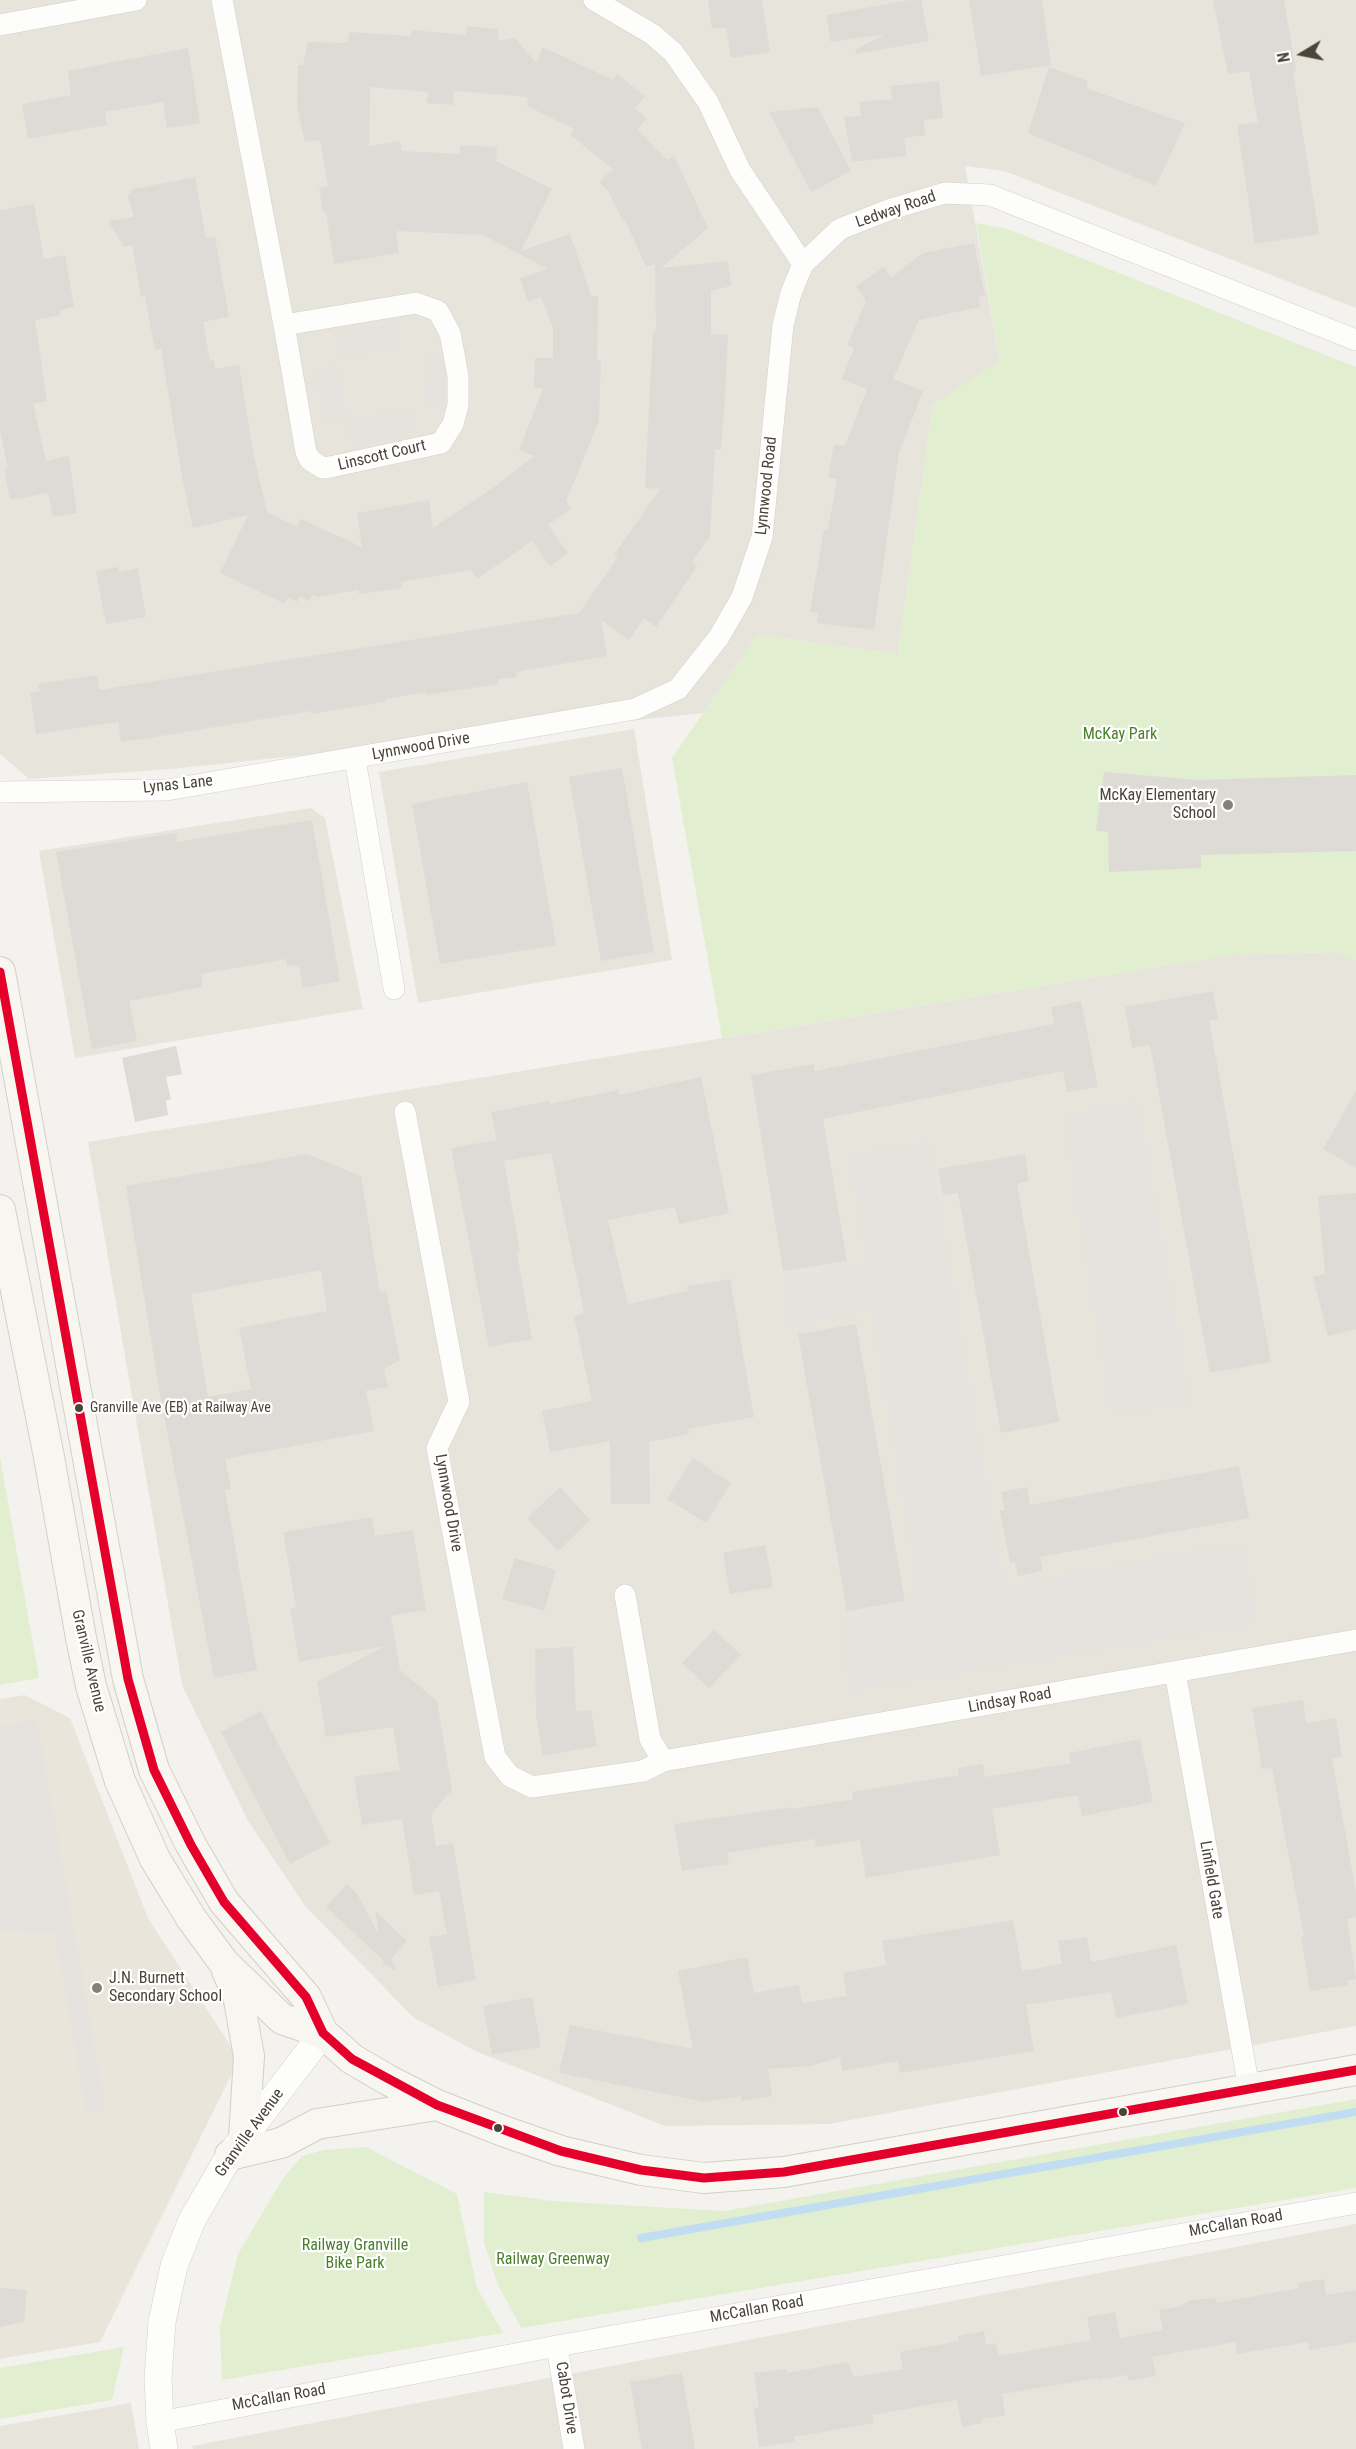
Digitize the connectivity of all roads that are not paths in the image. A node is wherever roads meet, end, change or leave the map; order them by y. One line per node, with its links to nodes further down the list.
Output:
1 (136, 0): 4 (street)
2 (222, 0): 6 (street, Linscott Court)
3 (594, 0): 5 (street)
4 (0, 26)
5 (803, 264): 7 (street, Ledway Road); 8 (street, Lynnwood Road)
6 (285, 325): 6 (street, Linscott Court)
7 (1356, 340)
8 (678, 688): 9 (street, Lynnwood Drive)
9 (355, 759): 10 (street, Lynas Lane); 12 (street, Lynnwood Drive)
10 (0, 792)
11 (0, 972): 21 (main road)
12 (394, 989)
13 (405, 1112): 18 (street, Lynnwood Drive)
14 (0, 1210): 20 (main road, Granville Avenue)
15 (625, 1595): 19 (street)
16 (1356, 1640): 17 (street, Lindsay Road)
17 (1175, 1672): 19 (street, Lindsay Road); 23 (street, Linfield Gate)
18 (495, 1757): 19 (street, Lindsay Road)
19 (663, 1761)
20 (224, 1963): 21 (main road, Granville Avenue); 25 (main road)
21 (322, 2034): 24 (main road); 25 (street, Granville Avenue)
22 (1356, 2070): 23 (main road)
23 (1249, 2088): 24 (main road)
24 (437, 2104): 25 (main road)
25 (237, 2147): 28 (street, Granville Avenue)
26 (1356, 2203): 27 (street, McCallan Road)
27 (557, 2346): 28 (street, McCallan Road); 30 (street, Cabot Drive)
28 (160, 2422): 29 (street, Granville Avenue)
29 (165, 2449)
30 (574, 2449)

